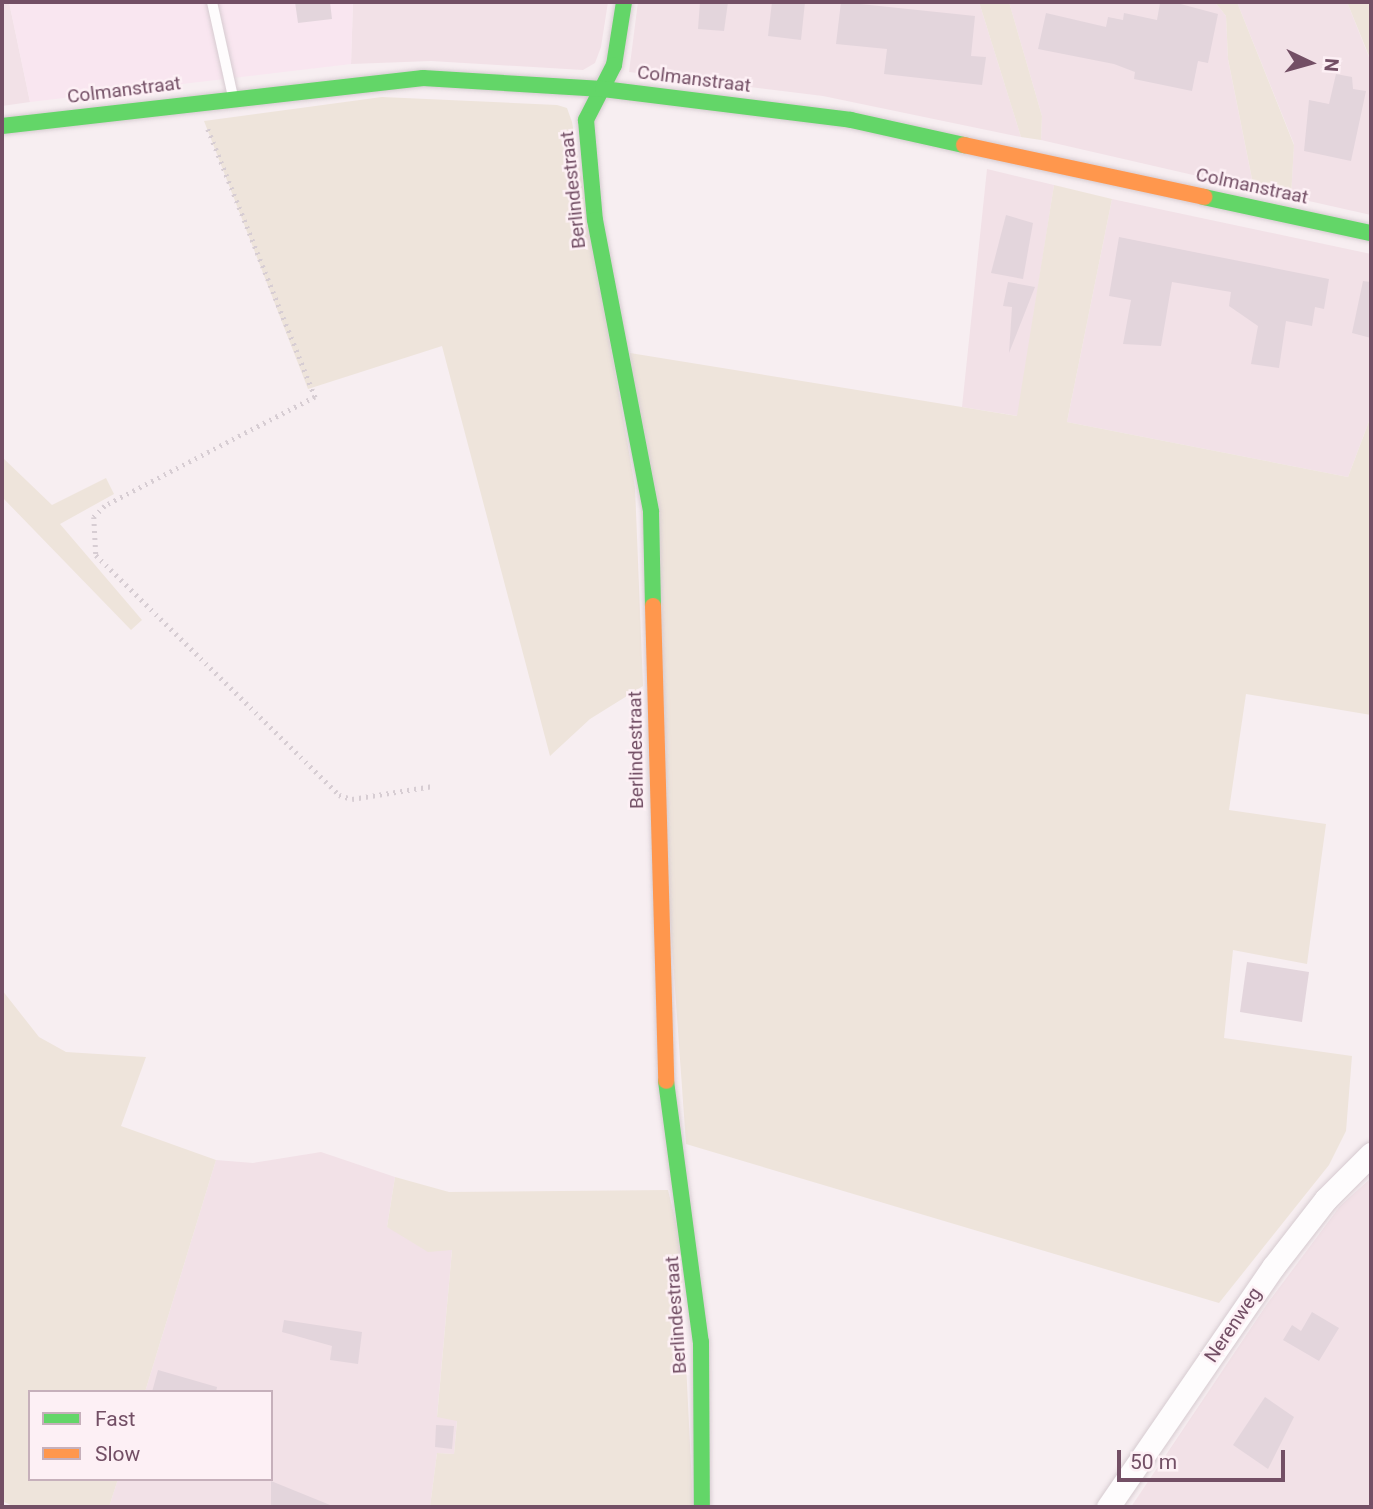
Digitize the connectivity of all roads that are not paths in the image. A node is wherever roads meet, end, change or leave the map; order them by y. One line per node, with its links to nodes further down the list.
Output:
1 (212, 2): 4 (lane)
2 (624, 2): 3 (street, Berlindestraat)
3 (603, 89): 4 (street, Colmanstraat); 6 (street, Colmanstraat); 8 (street, Berlindestraat)
4 (233, 97): 5 (street, Colmanstraat)
5 (2, 126)
6 (1371, 233)
7 (1371, 1154): 9 (street, Nerenweg)
8 (702, 1507)
9 (1108, 1507)

